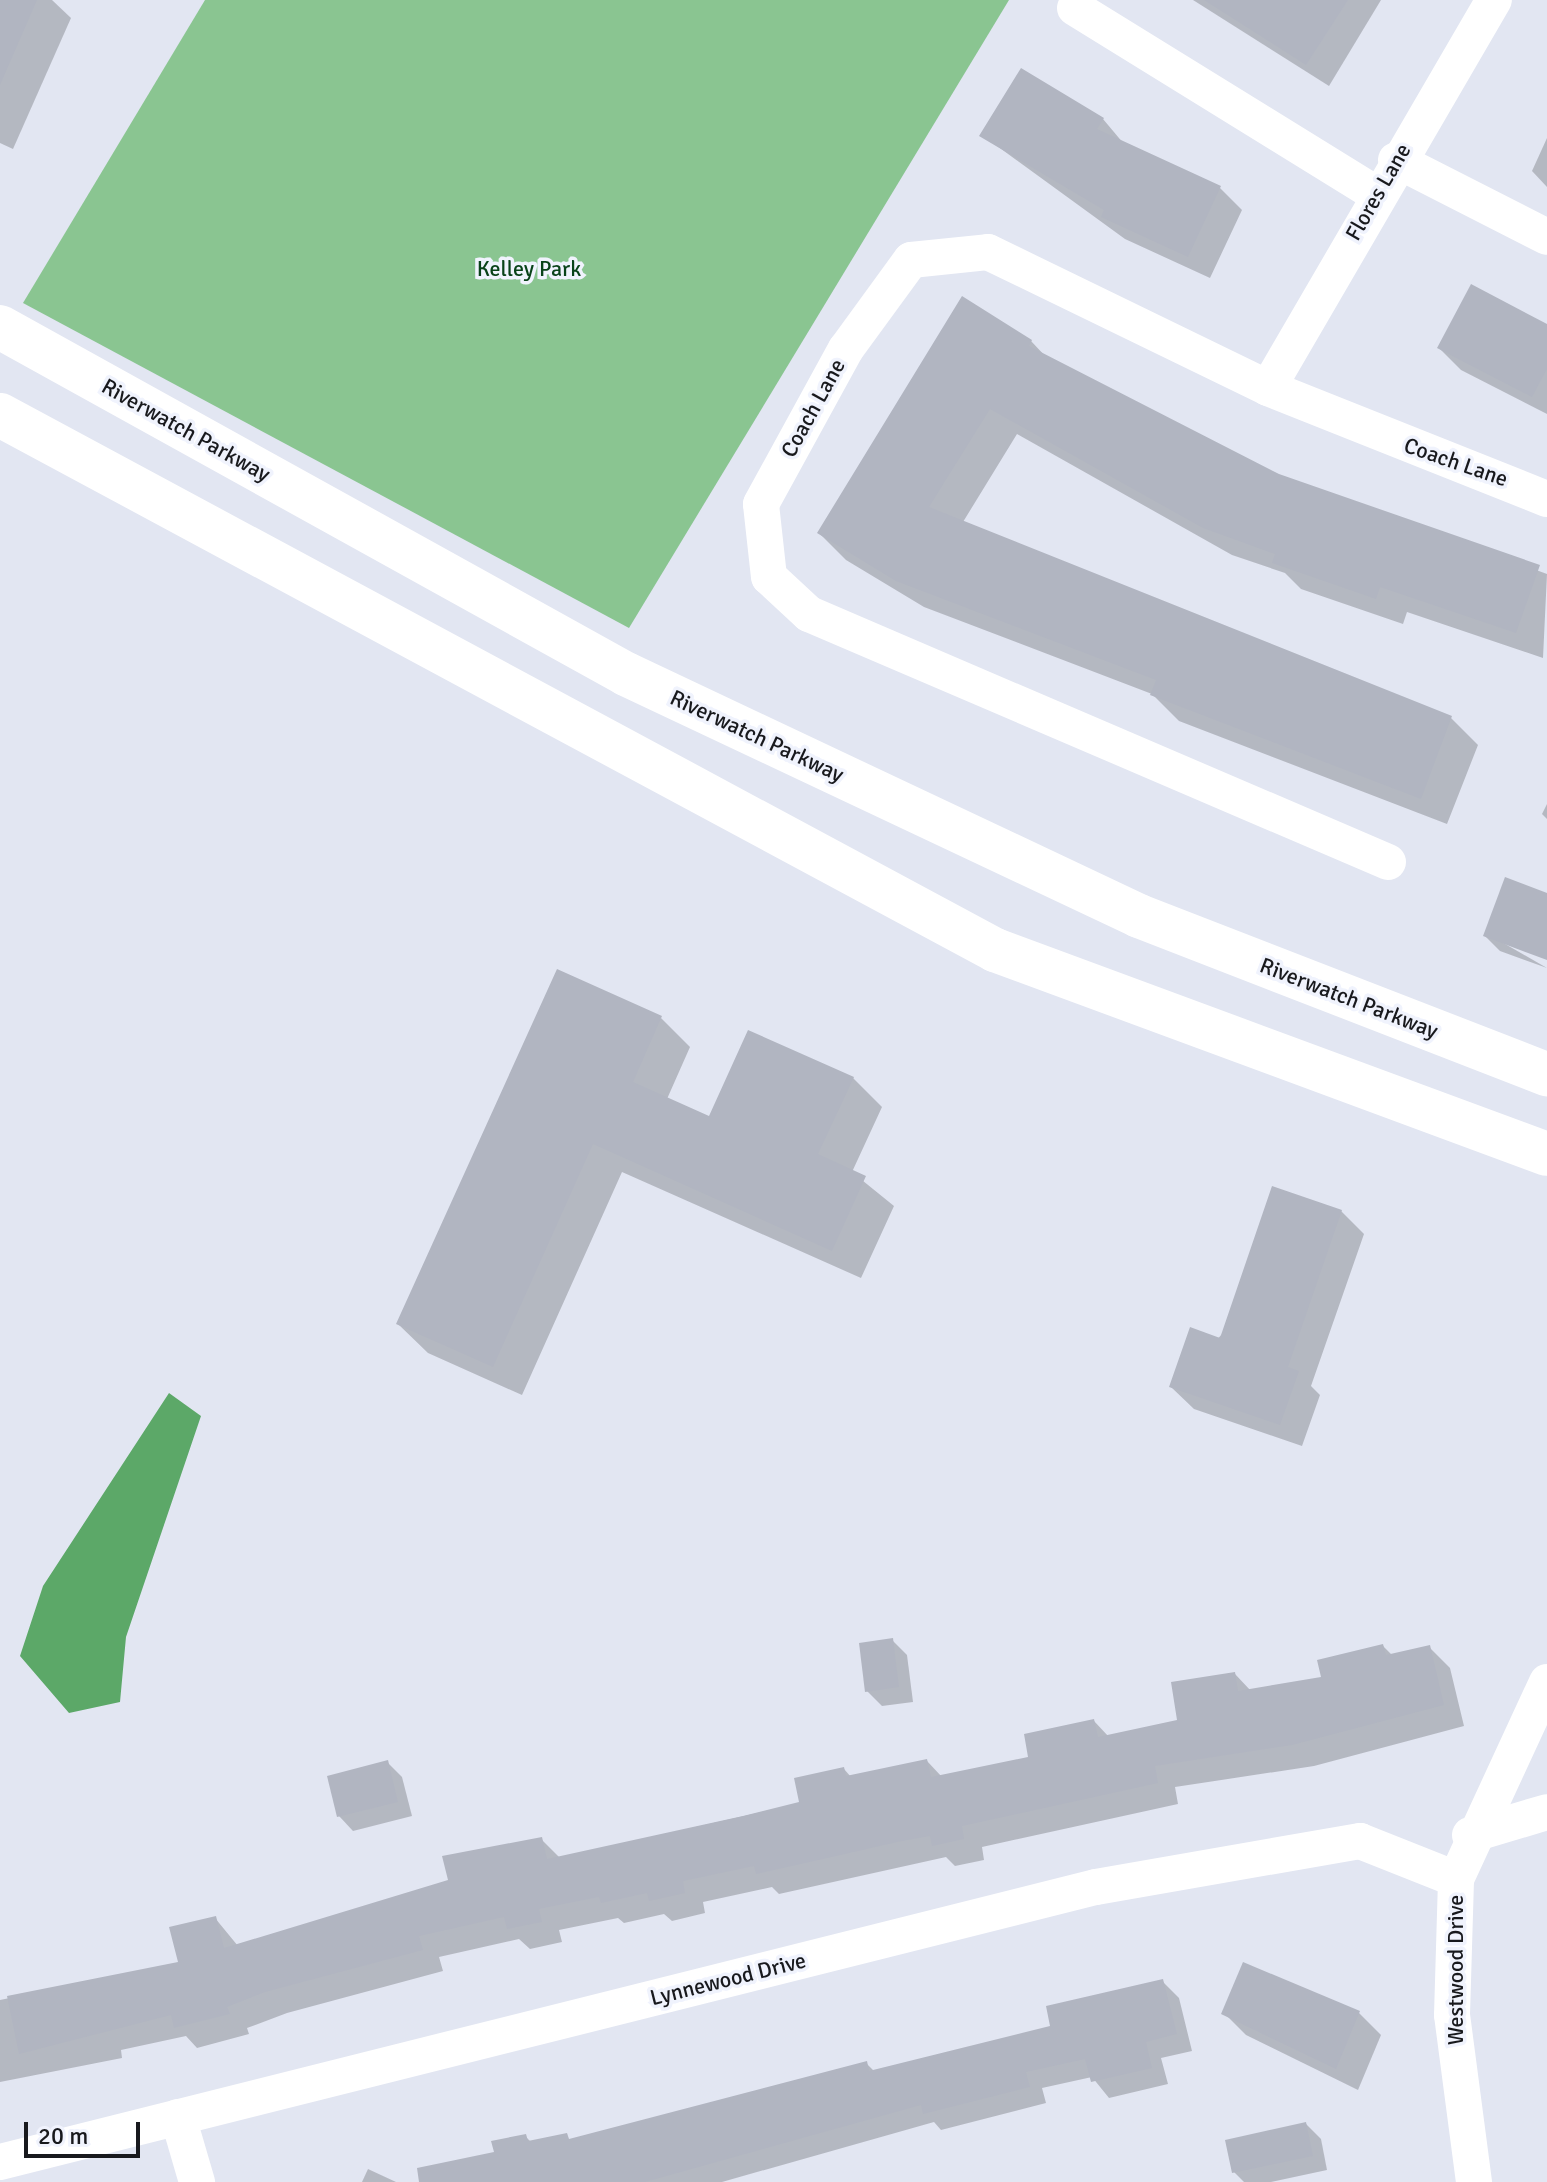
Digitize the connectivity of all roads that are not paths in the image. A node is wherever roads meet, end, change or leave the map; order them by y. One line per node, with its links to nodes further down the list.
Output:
1 (1494, 0): 3 (street, Flores Lane)
2 (1075, 8): 4 (street)
3 (1396, 160): 4 (street, Flores Lane); 5 (street)
4 (1376, 194): 7 (street, Flores Lane)
5 (1547, 237)
6 (0, 327): 11 (main road, Riverwatch Parkway)
7 (1268, 388): 9 (street, Coach Lane); 10 (street, Coach Lane)
8 (0, 415): 12 (main road)
9 (1547, 499)
10 (1388, 862)
11 (1547, 1074)
12 (1547, 1154)
13 (1547, 1682): 15 (street, Westwood Drive)
14 (1547, 1812): 15 (street)
15 (1470, 1835): 16 (street, Westwood Drive)
16 (1456, 1879): 17 (street, Lynnewood Drive); 20 (street, Westwood Drive)
17 (178, 2117): 18 (street, Lynnewood Drive); 19 (street)
18 (0, 2162)
19 (197, 2182)
20 (1474, 2182)

